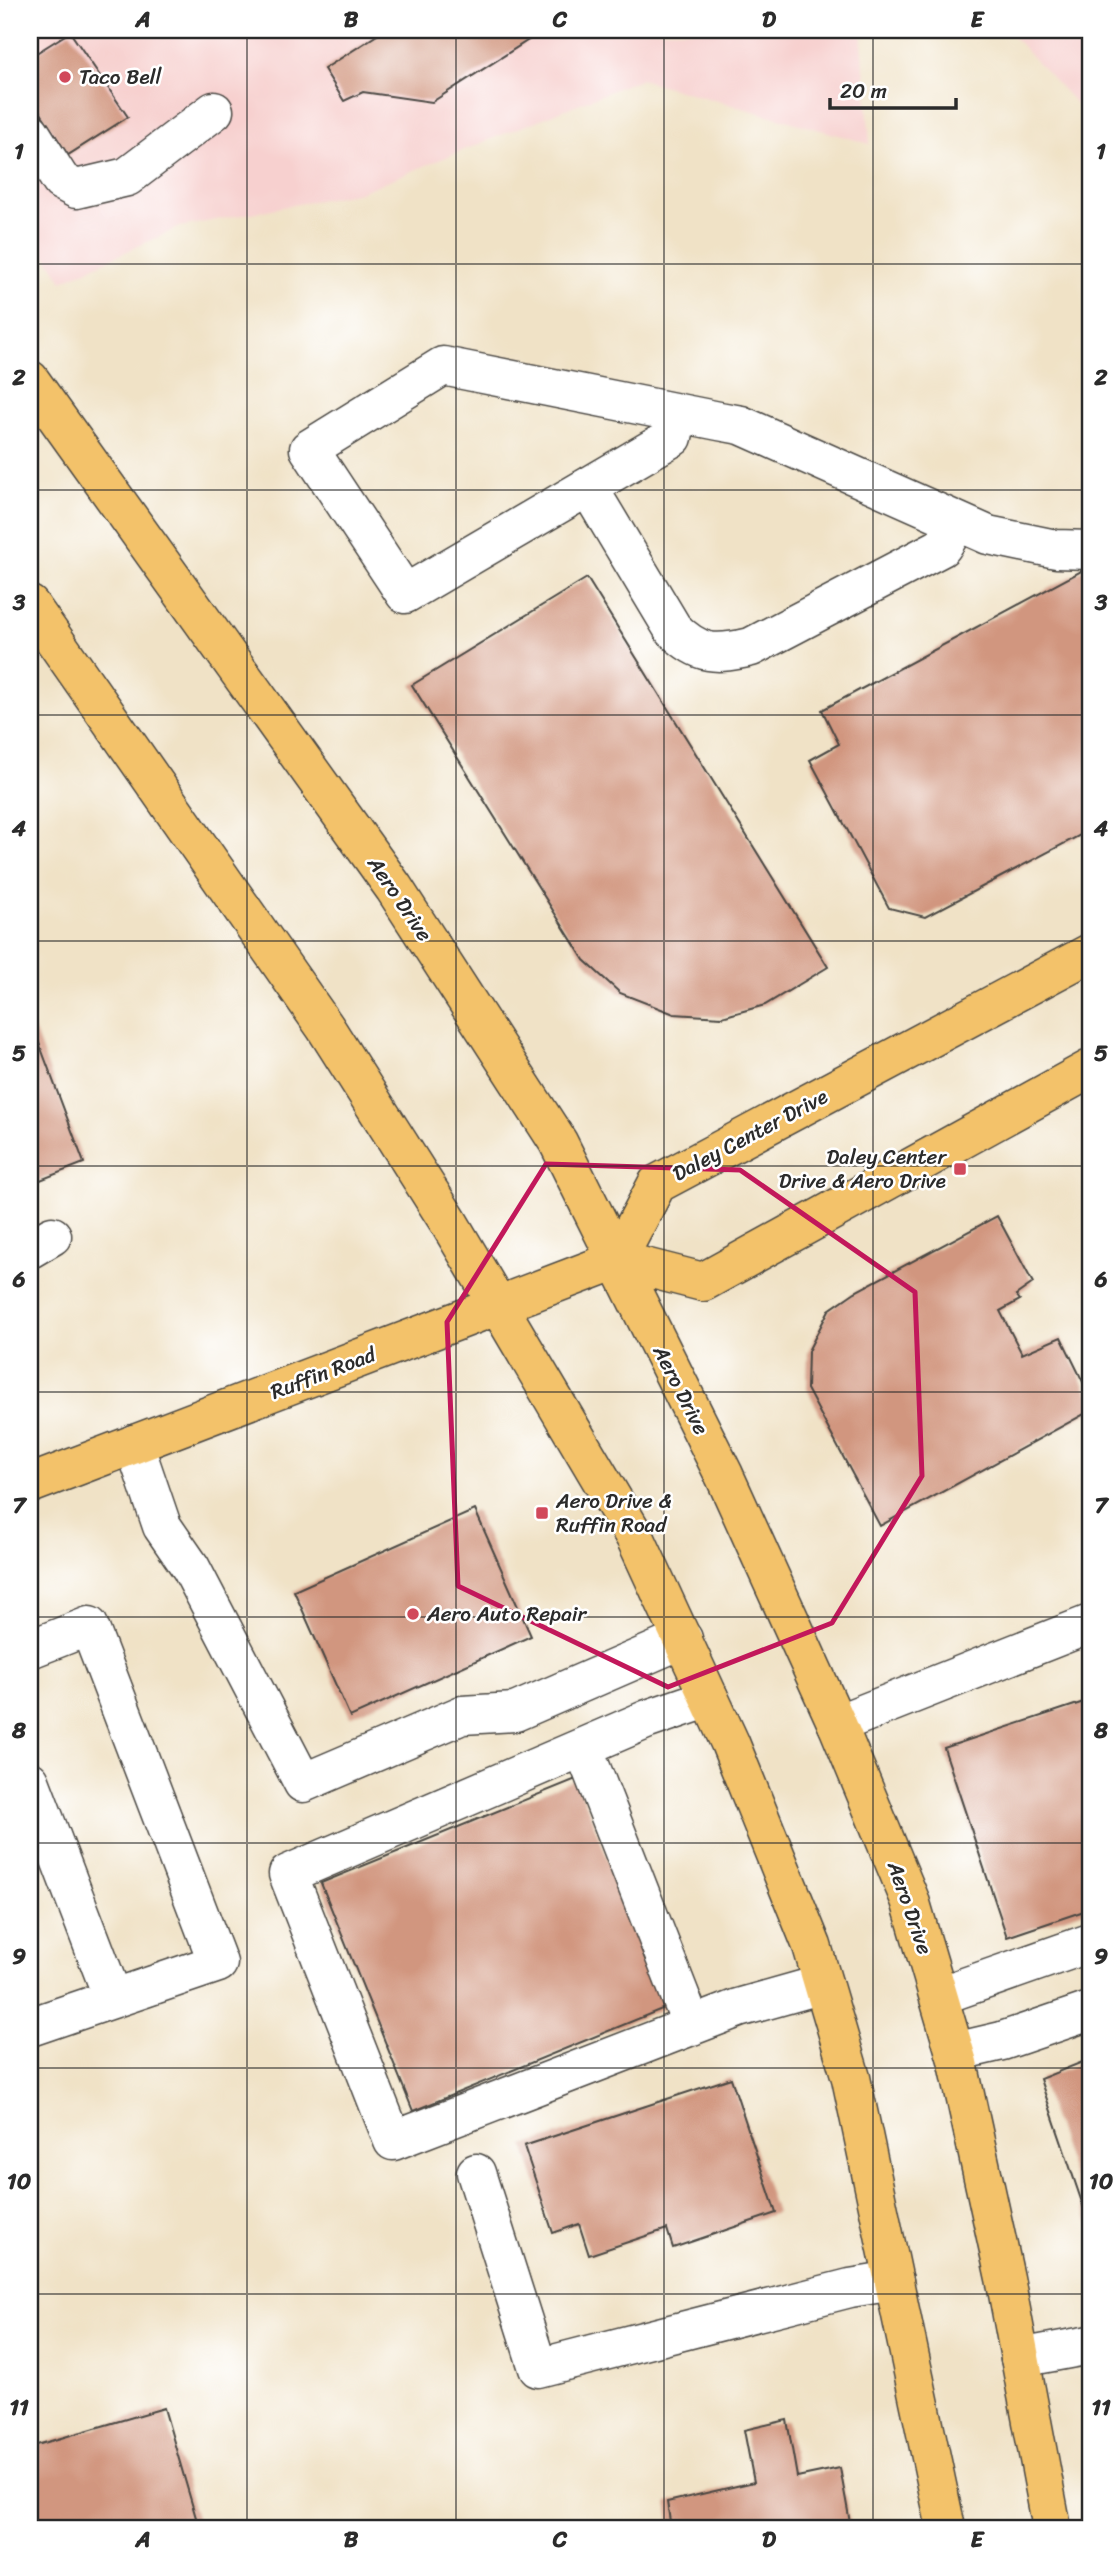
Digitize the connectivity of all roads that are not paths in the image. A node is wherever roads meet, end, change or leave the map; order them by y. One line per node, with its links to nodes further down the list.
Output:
1 (214, 111): 2 (lane)
2 (30, 132)
3 (30, 380): 11 (main road, Aero Drive)
4 (678, 412): 5 (lane); 5 (lane); 6 (lane)
5 (588, 487): 6 (lane)
6 (958, 522): 7 (lane)
7 (1090, 550)
8 (30, 605): 12 (main road)
9 (1090, 953): 11 (main road, Daley Center Drive)
10 (1090, 1069): 11 (main road)
11 (617, 1260): 12 (main road, Ruffin Road); 19 (main road, Aero Drive)
12 (499, 1307): 13 (main road, Ruffin Road); 16 (main road)
13 (134, 1444): 14 (main road, Ruffin Road); 16 (lane)
14 (30, 1484)
15 (1090, 1625): 19 (lane)
16 (683, 1639): 18 (main road)
17 (30, 1649): 25 (lane)
18 (709, 1698): 20 (lane); 23 (main road)
19 (837, 1724): 24 (main road, Aero Drive)
20 (583, 1747): 27 (lane); 27 (lane)
21 (30, 1780): 25 (lane)
22 (1090, 1943): 24 (lane)
23 (823, 1984): 27 (lane); 31 (main road)
24 (939, 1996): 29 (main road, Aero Drive)
25 (113, 1998): 28 (lane)
26 (1090, 2011): 29 (lane)
27 (691, 2026)
28 (30, 2027)
29 (955, 2052): 33 (main road, Aero Drive)
30 (476, 2173): 31 (lane)
31 (894, 2281): 34 (main road)
32 (1090, 2345): 33 (lane)
33 (1020, 2358): 35 (main road, Aero Drive)
34 (946, 2528)
35 (1052, 2528)

